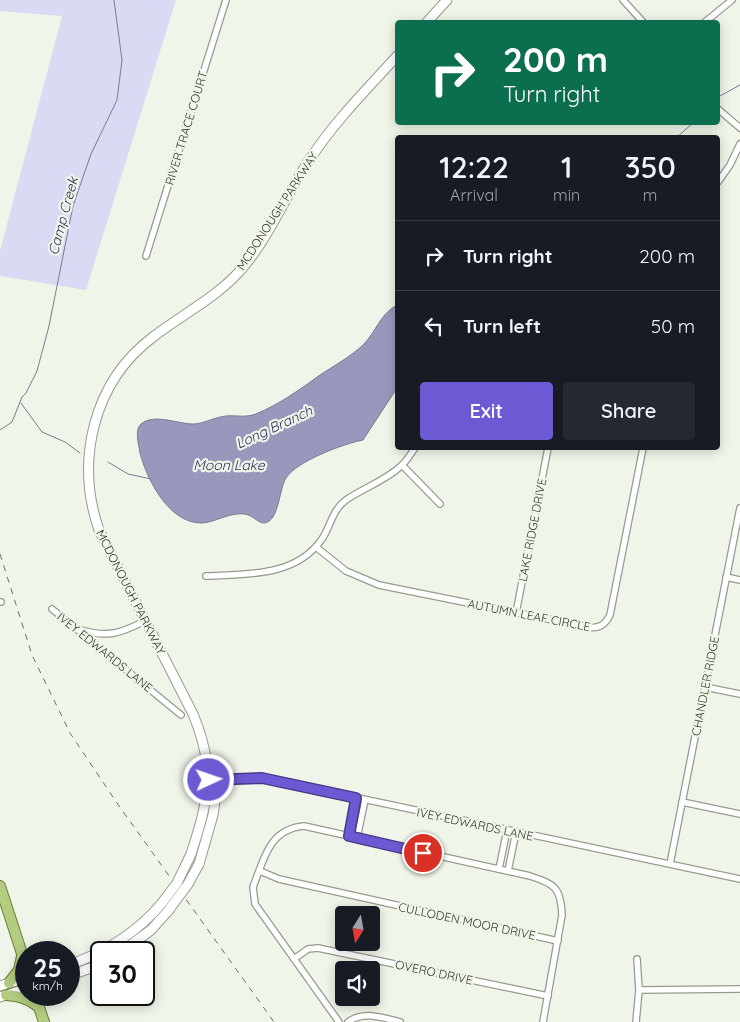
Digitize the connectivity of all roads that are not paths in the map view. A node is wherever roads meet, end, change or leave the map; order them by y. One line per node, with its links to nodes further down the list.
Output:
1 (226, 0): 13 (street, RIVER TRACE COURT)
2 (446, 0): 5 (street)
3 (623, 0): 6 (street)
4 (732, 0): 7 (street)
5 (428, 20)
6 (641, 20)
7 (707, 20)
8 (395, 58): 26 (street, MCDONOUGH PARKWAY)
9 (720, 111): 10 (street)
10 (740, 128)
11 (740, 144): 12 (street)
12 (720, 179)
13 (146, 256)
14 (414, 450): 17 (street)
15 (548, 450): 25 (street, LAKE RIDGE DRIVE)
16 (643, 450): 25 (street, AUTUMN LEAF CIRCLE)
17 (402, 466): 18 (street); 20 (street)
18 (440, 504)
19 (740, 508): 22 (street, CHANDLER RIDGE)
20 (316, 547): 21 (street); 25 (street, AUTUMN LEAF CIRCLE)
21 (206, 576)
22 (726, 577): 23 (street); 28 (street, CHANDLER RIDGE)
23 (740, 580)
24 (52, 609): 27 (street, IVEY EDWARDS LANE)
25 (516, 613)
26 (145, 621): 27 (street); 31 (street, MCDONOUGH PARKWAY)
27 (77, 629): 30 (street, IVEY EDWARDS LANE)
28 (705, 687): 29 (street); 34 (street, CHANDLER RIDGE)
29 (740, 694)
30 (181, 715)
31 (209, 780): 32 (street, IVEY EDWARDS LANE); 47 (street, bridge); 50 (street, MCDONOUGH PARKWAY, bridge)
32 (356, 798): 33 (street, IVEY EDWARDS LANE); 38 (street)
33 (365, 800): 36 (street, IVEY EDWARDS LANE); 39 (street)
34 (682, 802): 35 (street); 40 (street, CHANDLER RIDGE)
35 (740, 814)
36 (507, 830): 37 (street, IVEY EDWARDS LANE); 41 (street)
37 (516, 832): 40 (street, IVEY EDWARDS LANE); 43 (street)
38 (349, 836): 39 (street); 42 (street)
39 (357, 838): 41 (street)
40 (670, 864): 44 (street, IVEY EDWARDS LANE)
41 (499, 869): 43 (street)
42 (260, 871): 48 (street, CULLODEN MOOR DRIVE); 49 (street)
43 (508, 871): 48 (street)
44 (740, 879)
45 (0, 886): 46 (main road)
46 (19, 941)
47 (136, 941)
48 (558, 941): 57 (street)
49 (294, 959): 57 (street, OVERO DRIVE); 60 (street)
50 (80, 960)
51 (637, 960): 55 (street)
52 (15, 977): 56 (main road)
53 (15, 984): 56 (street)
54 (740, 988): 55 (street)
55 (638, 990): 64 (street)
56 (4, 991): 58 (main road)
57 (548, 996): 63 (street)
58 (39, 1007): 59 (main road)
59 (44, 1022)
60 (339, 1022)
61 (348, 1022): 62 (street)
62 (400, 1022)
63 (543, 1022)
64 (636, 1022)

